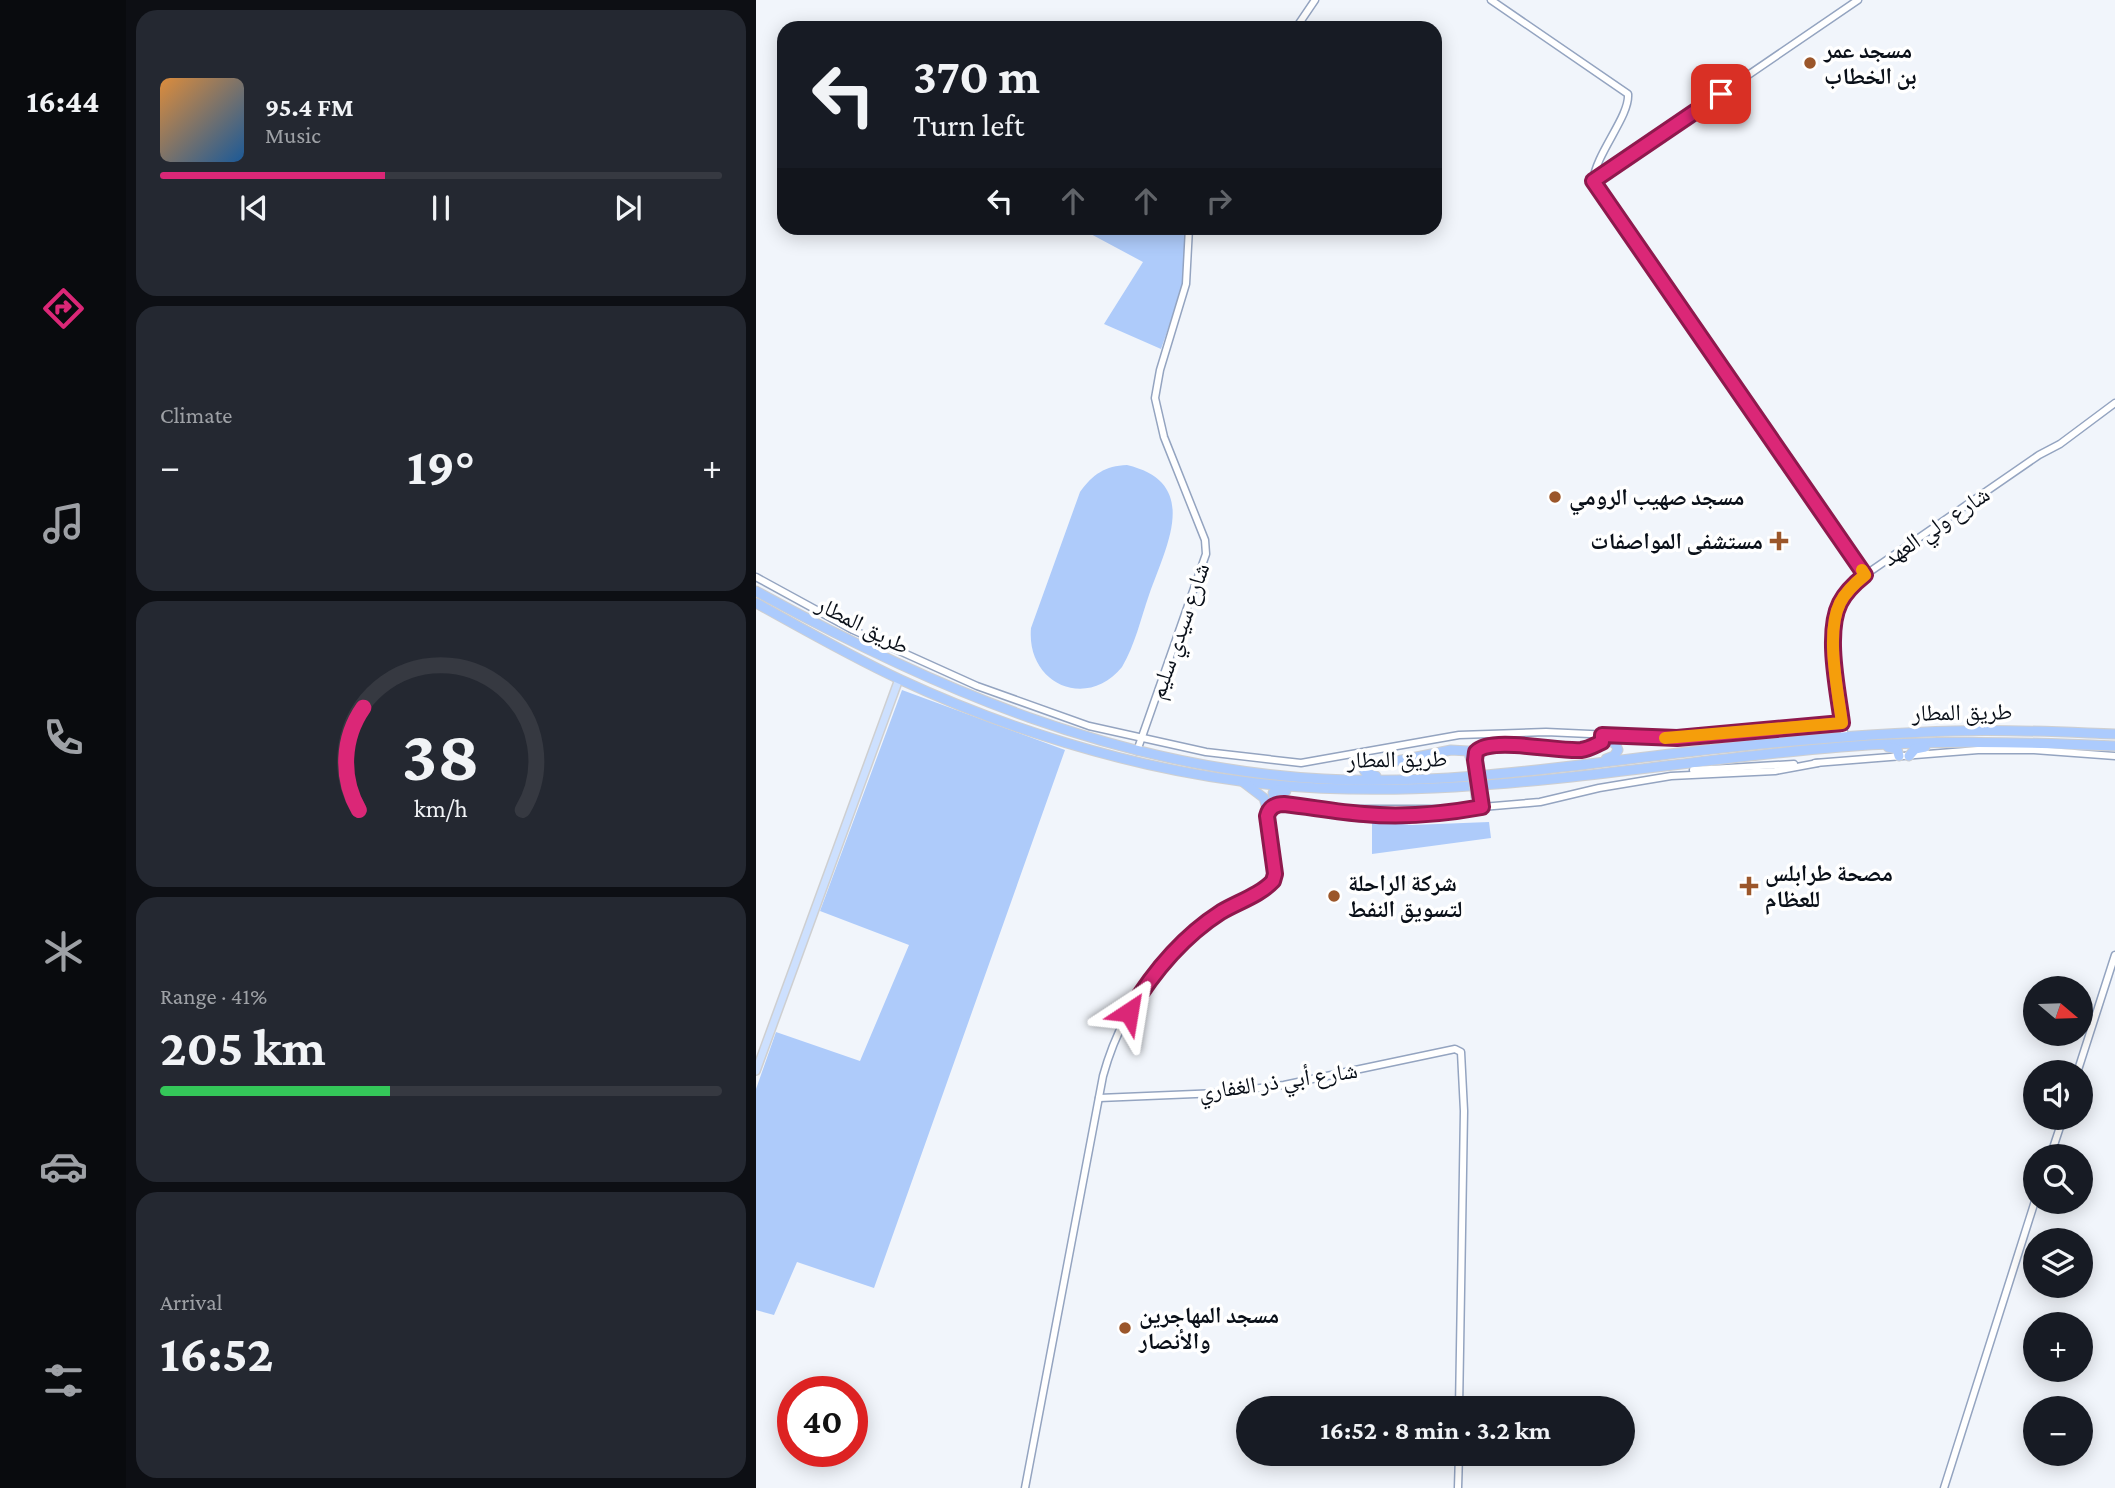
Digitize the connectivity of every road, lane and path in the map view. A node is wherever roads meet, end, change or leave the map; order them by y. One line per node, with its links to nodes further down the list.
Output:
1 (1315, 0): 4 (street)
2 (1491, 0): 5 (street)
3 (1858, 0): 5 (street)
4 (1301, 21)
5 (1593, 181): 8 (street)
6 (1189, 235): 17 (street, شارع سيدي سليم)
7 (2115, 402): 8 (street, شارع ولي العهد)
8 (1865, 575): 13 (street, شارع ولي العهد)
9 (756, 578): 17 (street)
10 (756, 591): 21 (highway, طريق المطار)
11 (756, 603): 12 (highway, طريق المطار)
12 (899, 679): 27 (highway, طريق المطار); 34 (main road)
13 (1842, 723): 15 (street, شارع ولي العهد); 16 (street)
14 (2115, 734): 15 (highway, طريق المطار)
15 (1845, 737): 25 (highway, طريق المطار)
16 (1602, 738): 17 (street); 24 (highway); 25 (highway)
17 (1141, 739): 21 (street, شارع سيدي سليم)
18 (1954, 742): 19 (highway, طريق المطار); 20 (highway, طريق المطار); 22 (highway)
19 (1876, 745): 22 (highway); 28 (highway, طريق المطار)
20 (2115, 746)
21 (1137, 751): 26 (highway, طريق المطار)
22 (1904, 756): 23 (street); 29 (street)
23 (2115, 756)
24 (1474, 762): 26 (highway); 29 (highway, bridge)
25 (1598, 762): 26 (highway, طريق المطار)
26 (1437, 778)
27 (1241, 781): 28 (highway, طريق المطار); 31 (highway)
28 (1325, 787): 30 (highway)
29 (1476, 804): 30 (street)
30 (1276, 805): 31 (street)
31 (1268, 812): 35 (street)
32 (2115, 955): 33 (street)
33 (2081, 1060)
34 (756, 1070)
35 (1099, 1098): 37 (street, شارع أبي ذر الغفاري); 39 (street)
36 (2031, 1214): 41 (street)
37 (1459, 1396)
38 (1459, 1466): 40 (street)
39 (1025, 1488)
40 (1458, 1488)
41 (1944, 1488)

